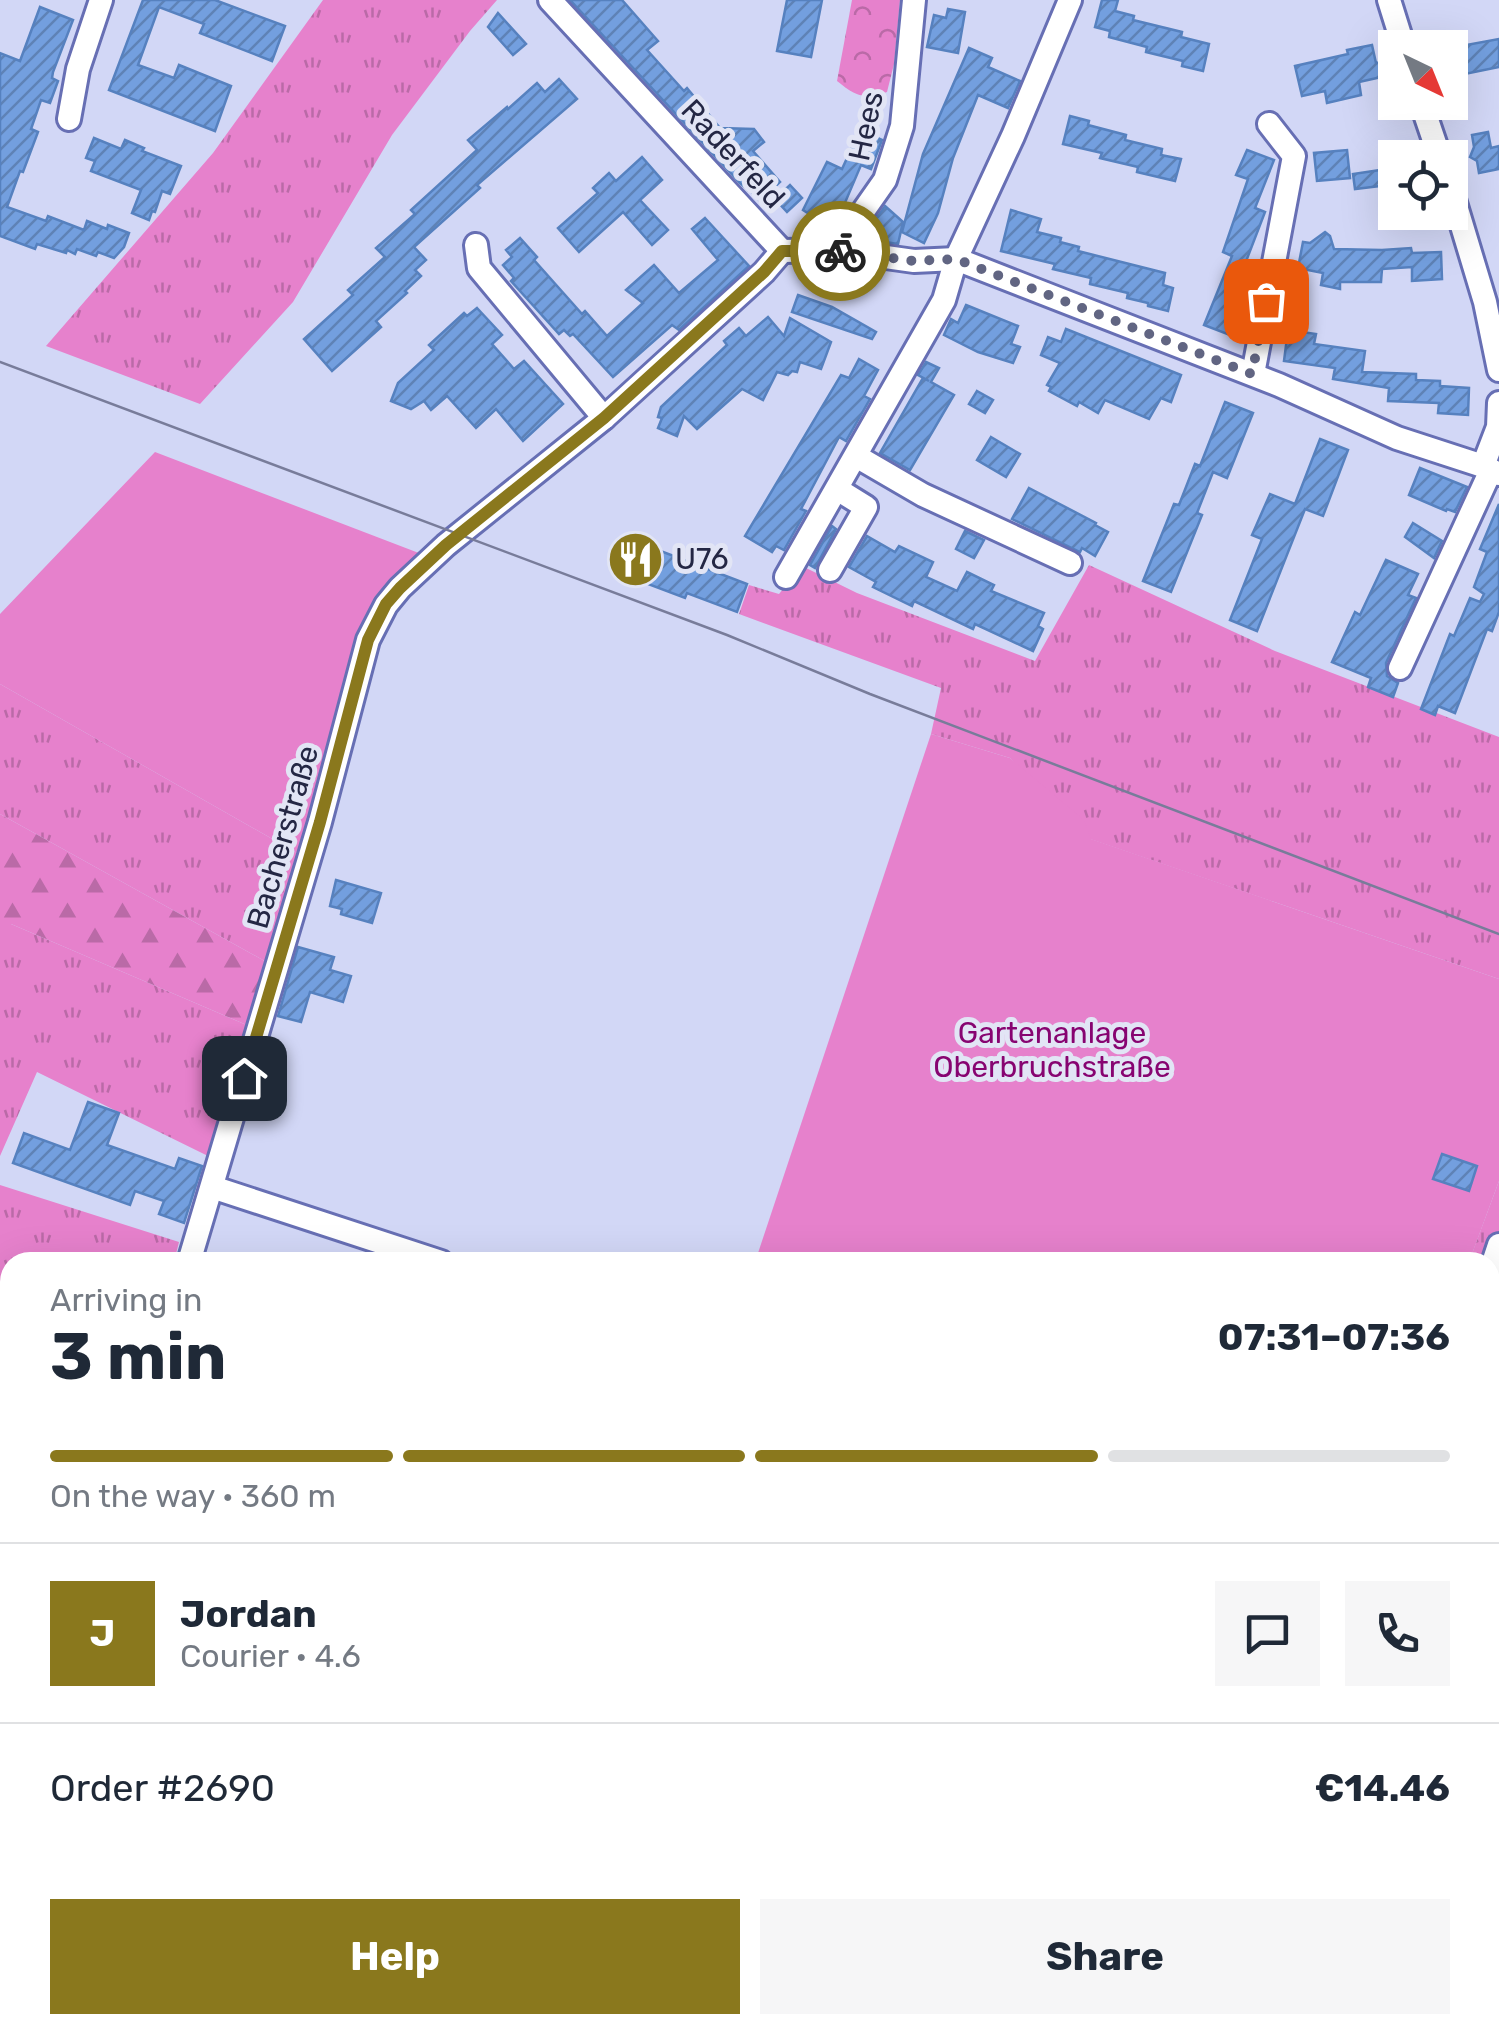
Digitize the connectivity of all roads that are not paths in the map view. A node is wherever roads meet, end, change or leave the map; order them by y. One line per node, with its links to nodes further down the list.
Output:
1 (101, 0): 7 (street)
2 (550, 0): 12 (street, Raderfeld)
3 (914, 0): 11 (street, Hees)
4 (1070, 0): 13 (street)
5 (1390, 0): 6 (street)
6 (1399, 30)
7 (69, 119)
8 (1269, 124): 15 (street)
9 (1463, 230): 14 (street)
10 (476, 245): 17 (street)
11 (836, 250): 12 (street, Raderfeld); 13 (street, Raderfeld)
12 (782, 251): 17 (street)
13 (956, 259): 15 (street, Raderfeld); 18 (street)
14 (1499, 370)
15 (1252, 374): 19 (street, Raderfeld)
16 (1499, 403): 19 (street)
17 (604, 418): 25 (street, Bacherstraße)
18 (856, 456): 20 (street); 21 (street)
19 (1491, 470): 24 (street)
20 (836, 489): 22 (street); 23 (street)
21 (1070, 563)
22 (830, 570)
23 (786, 576)
24 (1400, 668)
25 (212, 1187): 26 (street, Bacherstraße); 27 (street)
26 (191, 1252)
27 (410, 1252)

